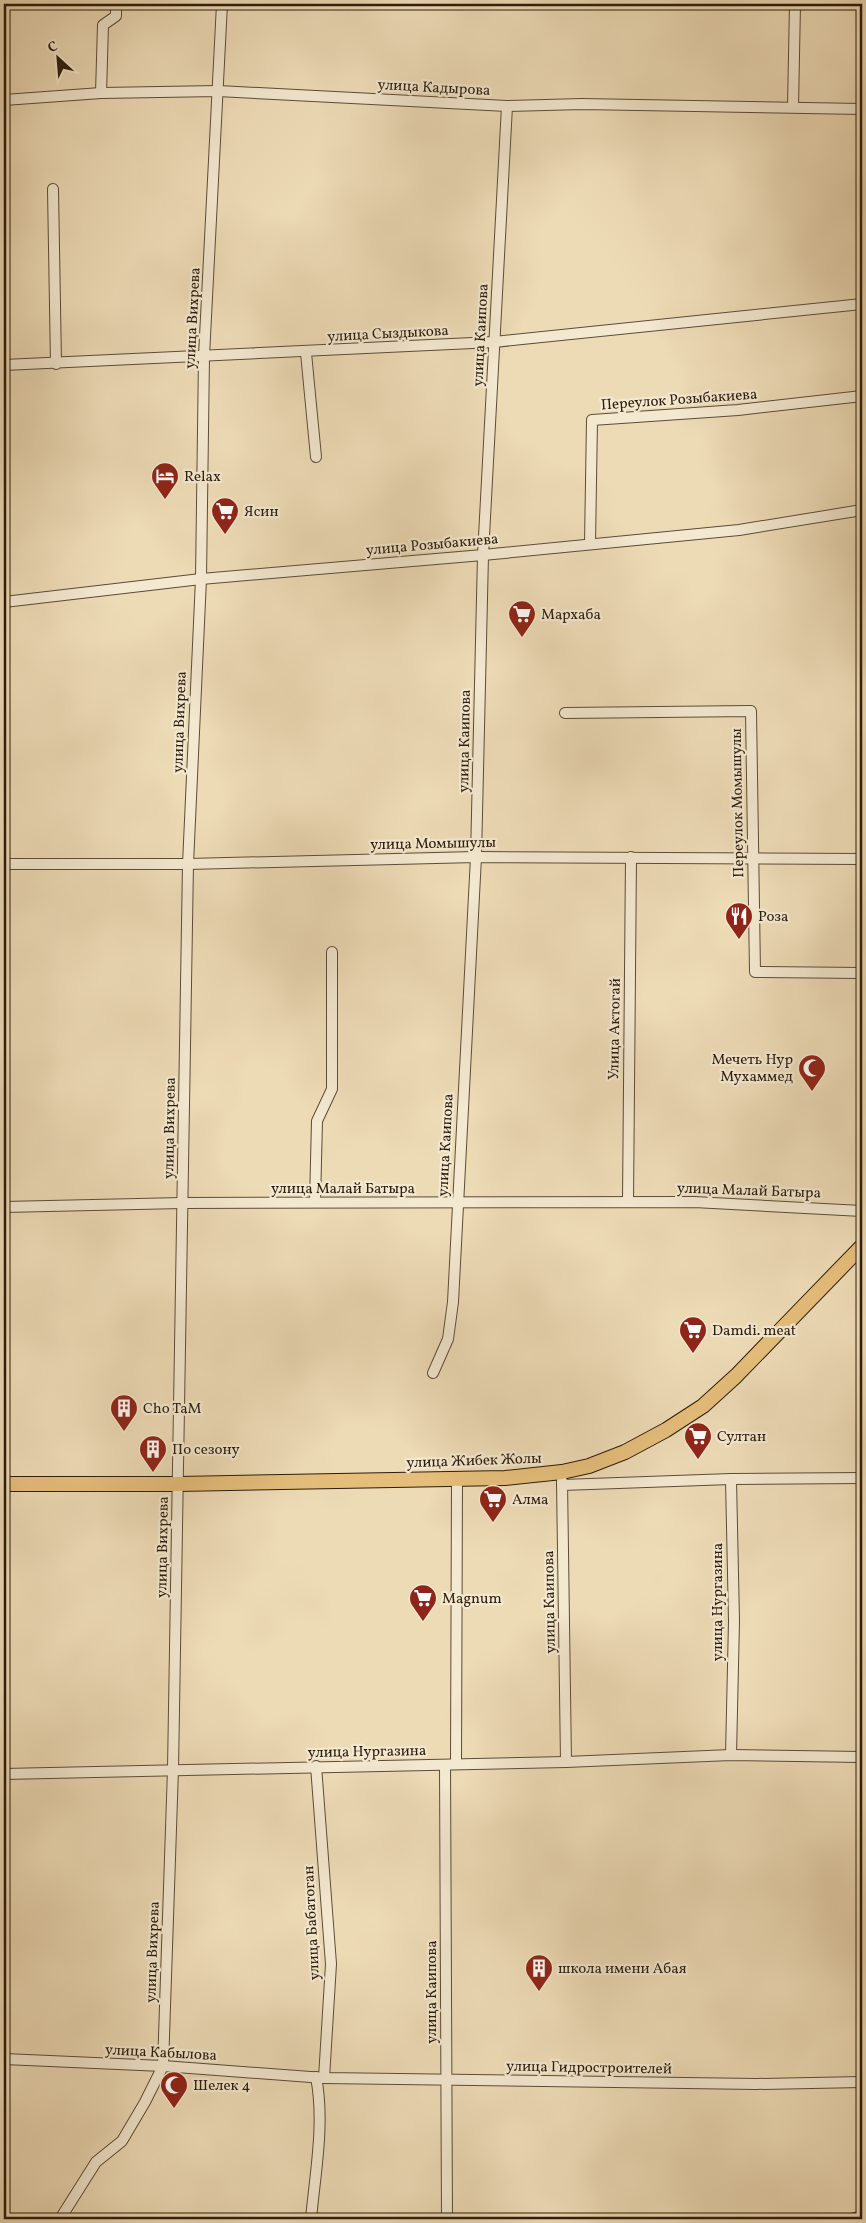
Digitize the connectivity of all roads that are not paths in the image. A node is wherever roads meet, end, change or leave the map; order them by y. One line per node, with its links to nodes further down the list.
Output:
1 (116, 4): 5 (street)
2 (222, 4): 4 (street, улица Вихрева)
3 (795, 4): 8 (street)
4 (218, 91): 5 (street, улица Кадырова); 7 (street, улица Кадырова); 14 (street, улица Вихрева)
5 (101, 93): 6 (street, улица Кадырова)
6 (4, 100)
7 (507, 106): 8 (street, улица Кадырова); 12 (street, улица Каипова)
8 (793, 107): 9 (street, улица Кадырова)
9 (862, 109)
10 (53, 189): 15 (street)
11 (862, 304): 12 (street, улица Сыздыкова)
12 (494, 342): 13 (street, улица Сыздыкова); 21 (street, улица Каипова)
13 (306, 353): 14 (street, улица Сыздыкова); 18 (street)
14 (204, 356): 15 (street, улица Сыздыкова); 22 (street, улица Вихрева)
15 (56, 364): 16 (street, улица Сыздыкова)
16 (4, 365)
17 (862, 396): 20 (street, Переулок Розыбакиева)
18 (316, 457)
19 (862, 510): 20 (street, улица Розыбакиева)
20 (590, 544): 21 (street, улица Розыбакиева)
21 (483, 556): 22 (street, улица Розыбакиева); 25 (street, улица Каипова)
22 (201, 579): 23 (street, улица Розыбакиева); 30 (street, улица Вихрева)
23 (4, 602)
24 (565, 713): 27 (street, Переулок Момышулы)
25 (476, 857): 26 (street, улица Момышулы); 30 (street, улица Момышулы); 36 (street, улица Каипова)
26 (631, 857): 27 (street, улица Момышулы); 34 (street, Улица Актогай)
27 (754, 858): 28 (street, улица Момышулы); 32 (street, Переулок Момышулы)
28 (862, 860)
29 (4, 864): 30 (street, улица Момышулы)
30 (188, 864): 35 (street, улица Вихрева)
31 (332, 952): 33 (street)
32 (862, 974)
33 (315, 1202): 35 (street, улица Малай Батыра); 36 (street, улица Малай Батыра)
34 (628, 1202): 36 (street, улица Малай Батыра); 38 (street, улица Малай Батыра)
35 (182, 1203): 37 (street, улица Малай Батыра); 46 (street, улица Вихрева)
36 (457, 1203): 40 (street, улица Каипова)
37 (4, 1207)
38 (862, 1211)
39 (862, 1246): 43 (main road, улица Жибек Жолы)
40 (433, 1373)
41 (457, 1478): 43 (main road, улица Жибек Жолы); 46 (main road, улица Жибек Жолы); 51 (street)
42 (862, 1478): 44 (street)
43 (562, 1479): 44 (street); 49 (street, улица Каипова)
44 (731, 1479): 47 (street, улица Нургазина)
45 (4, 1484): 46 (main road, улица Жибек Жолы)
46 (178, 1484): 53 (street, улица Вихрева)
47 (731, 1755): 48 (street, улица Нургазина); 49 (street, улица Нургазина)
48 (862, 1757)
49 (566, 1762): 51 (street, улица Нургазина)
50 (445, 1764): 51 (street, улица Нургазина); 52 (street, улица Нургазина); 58 (street, улица Каипова)
51 (456, 1764)
52 (316, 1766): 53 (street, улица Нургазина); 57 (street, улица Бабатоган)
53 (173, 1769): 54 (street, улица Нургазина); 56 (street, улица Вихрева)
54 (4, 1774)
55 (4, 2059): 56 (street, улица Кабылова)
56 (163, 2066): 57 (street, улица Кабылова); 61 (street, улица Вихрева)
57 (320, 2078): 58 (street, улица Гидростроителей); 62 (street, улица Бабатоган)
58 (446, 2080): 59 (street, улица Гидростроителей); 63 (street, улица Каипова)
59 (862, 2082)
60 (862, 2216): 64 (street)
61 (60, 2219)
62 (311, 2219)
63 (447, 2219)
64 (851, 2219)

